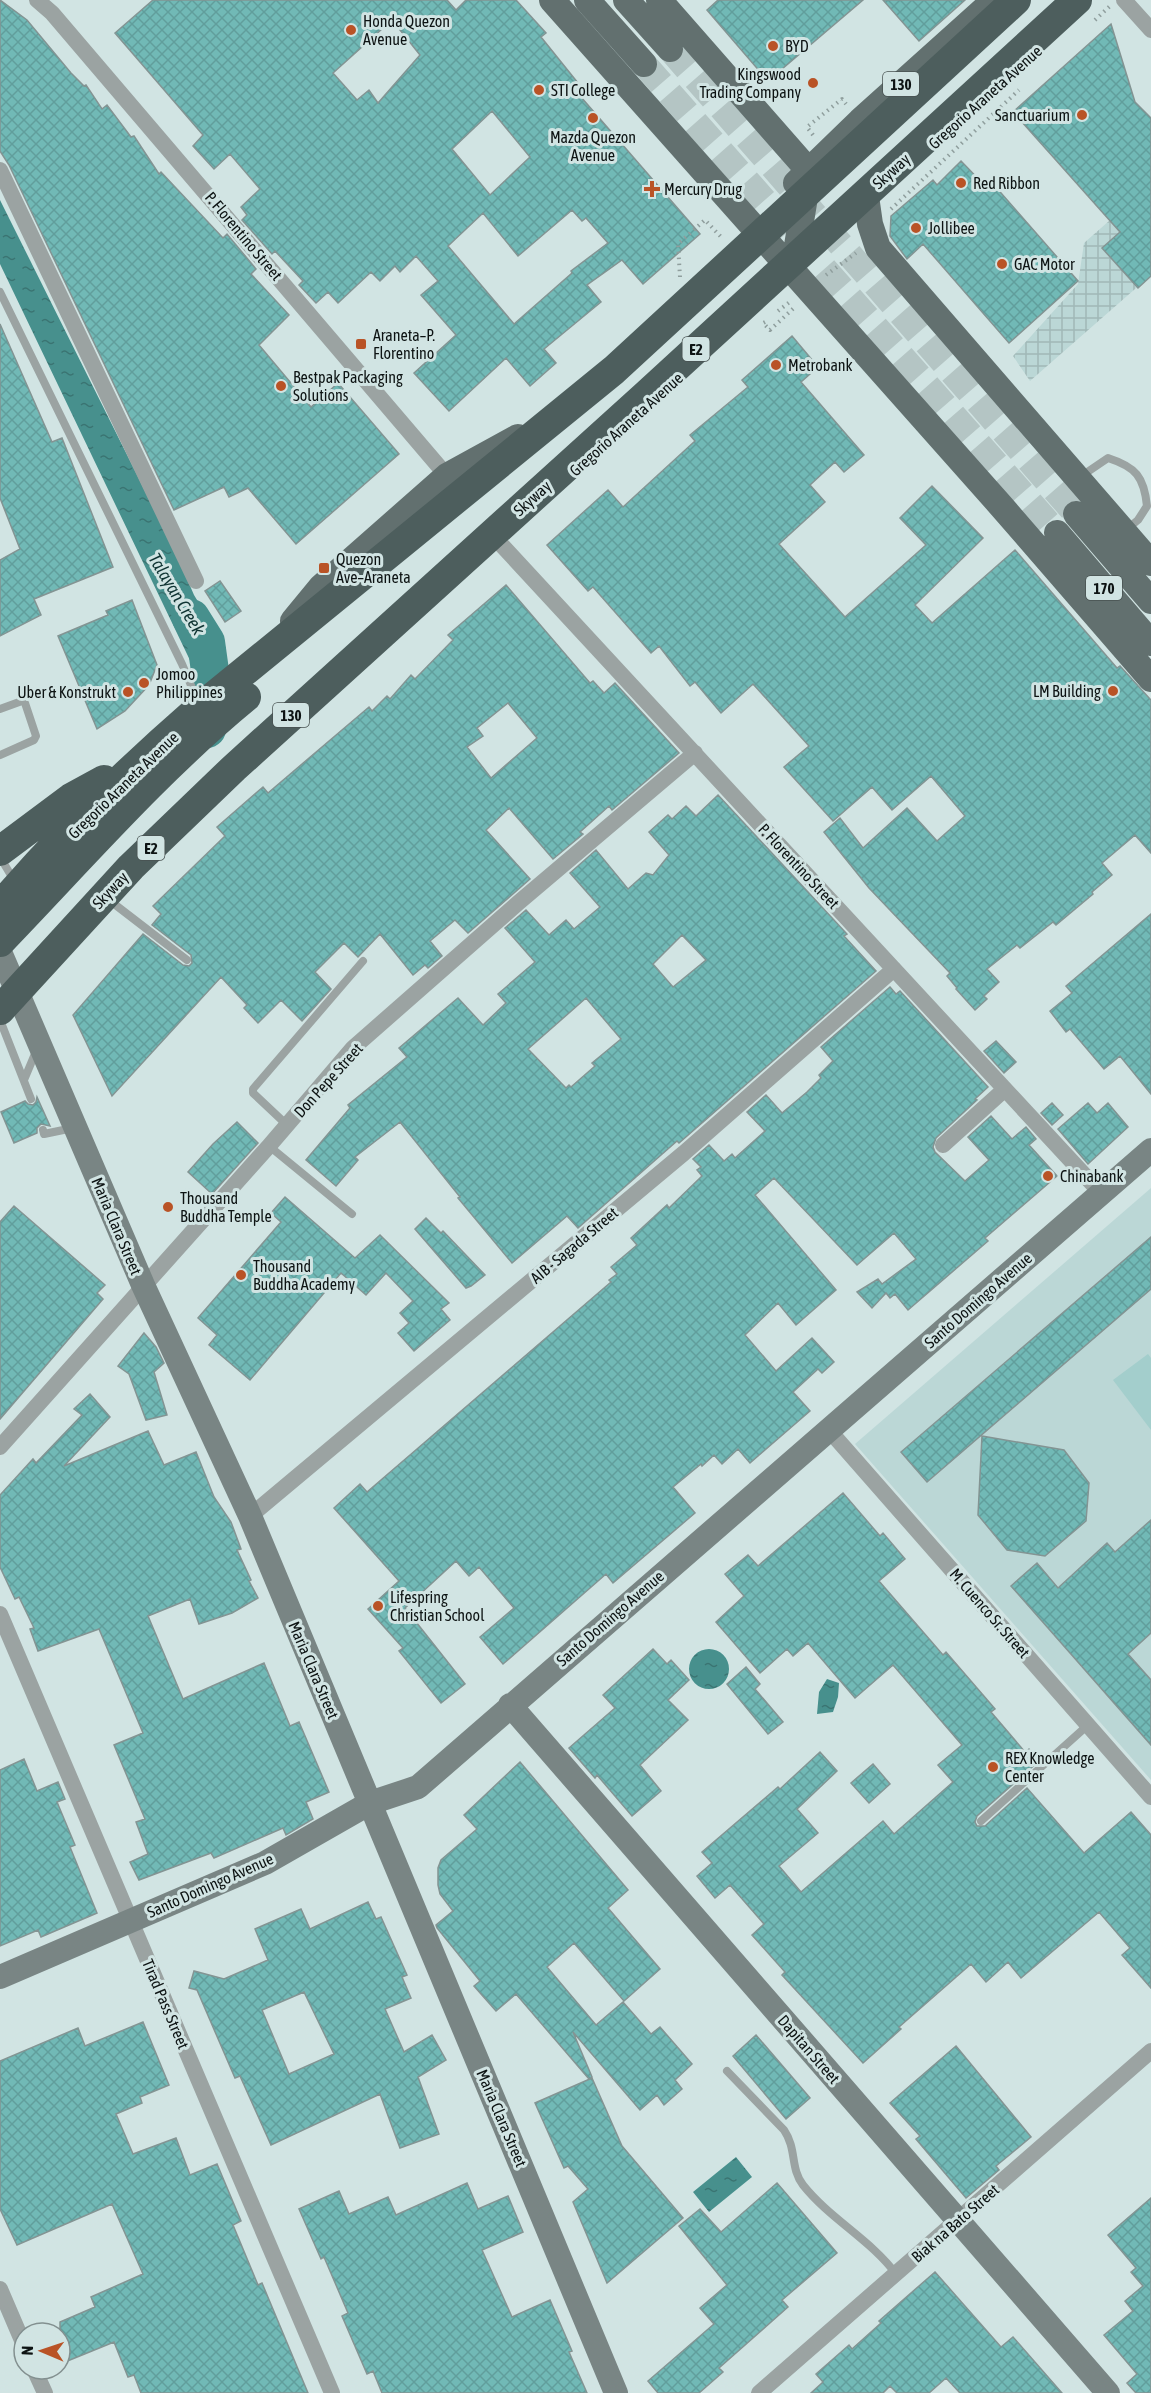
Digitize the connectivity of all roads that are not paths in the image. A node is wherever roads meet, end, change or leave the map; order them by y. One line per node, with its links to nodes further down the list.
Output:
1 (37, 0): 20 (street, P. Florentino Street)
2 (552, 0): 16 (main road)
3 (587, 0): 12 (main road)
4 (626, 0): 11 (main road)
5 (658, 0): 14 (main road)
6 (995, 0): 14 (main road, Gregorio Araneta Avenue / 130)
7 (1016, 0): 36 (highway, E2)
8 (1124, 0): 10 (street)
9 (1086, 8): 15 (main road, Gregorio Araneta Avenue / 130); 48 (highway, Skyway / E2)
10 (1151, 30)
11 (670, 50)
12 (644, 64)
13 (0, 170): 27 (street)
14 (809, 171): 16 (main road, Gregorio Araneta Avenue / 130); 17 (main road)
15 (875, 210): 17 (main road, Gregorio Araneta Avenue / 130); 21 (main road)
16 (750, 225): 17 (main road); 19 (main road, Gregorio Araneta Avenue / 130)
17 (792, 273): 25 (main road, Gregorio Araneta Avenue / 130); 31 (main road)
18 (0, 292): 33 (lane)
19 (536, 427): 20 (main road, Gregorio Araneta Avenue / 130); 30 (main road, Gregorio Araneta Avenue / 130); 33 (highway)
20 (447, 476): 30 (main road, Gregorio Araneta Avenue / 130)
21 (1078, 478): 23 (main road); 23 (lane)
22 (1076, 514): 28 (main road, 170)
23 (1124, 531): 26 (main road)
24 (1058, 533): 29 (main road, 170)
25 (497, 540): 34 (street, P. Florentino Street); 39 (main road, Gregorio Araneta Avenue / 130)
26 (1151, 563)
27 (196, 581)
28 (1151, 601)
29 (1151, 643)
30 (252, 671): 33 (main road, Gregorio Araneta Avenue / 130)
31 (1151, 679)
32 (0, 709): 35 (lane)
33 (209, 713): 40 (main road, Gregorio Araneta Avenue / 130); 42 (highway)
34 (695, 753): 46 (street, P. Florentino Street); 54 (street, Don Pepe Street)
35 (0, 755)
36 (138, 761): 37 (highway); 40 (highway, E2)
37 (0, 851)
38 (0, 856): 40 (lane)
39 (98, 891): 44 (lane); 47 (main road, Gregorio Araneta Avenue / 130)
40 (10, 898): 41 (main road, Gregorio Araneta Avenue / 130)
41 (0, 911)
42 (0, 942)
43 (0, 952): 47 (street, Maria Clara Street)
44 (187, 960)
45 (363, 961): 54 (lane)
46 (894, 969): 52 (street, P. Florentino Street); 65 (street, AIB - Sagada Street)
47 (6, 985): 50 (street, Maria Clara Street)
48 (0, 1010)
49 (0, 1020): 51 (lane)
50 (39, 1043): 51 (lane); 55 (street, Maria Clara Street)
51 (24, 1080): 53 (lane)
52 (1005, 1089): 57 (street); 60 (street, P. Florentino Street)
53 (31, 1099)
54 (287, 1125): 58 (street, Don Pepe Street)
55 (74, 1128): 56 (lane); 62 (street, Maria Clara Street)
56 (43, 1130)
57 (943, 1145)
58 (269, 1146): 61 (lane); 62 (street, Don Pepe Street)
59 (1151, 1150): 60 (street, Santo Domingo Avenue)
60 (1101, 1193): 63 (street, Santo Domingo Avenue)
61 (352, 1214)
62 (143, 1285): 64 (street, Don Pepe Street); 65 (street, Maria Clara Street)
63 (828, 1429): 67 (street, Santo Domingo Avenue); 68 (street, M. Cuenco Sr. Street)
64 (0, 1447)
65 (250, 1516): 70 (street, Maria Clara Street)
66 (0, 1614): 72 (street, Tirad Pass Street)
67 (510, 1705): 70 (street, Santo Domingo Avenue); 76 (street, Dapitan Street)
68 (1088, 1725): 69 (street, M. Cuenco Sr. Street); 71 (lane)
69 (1151, 1797)
70 (370, 1803): 72 (street, Santo Domingo Avenue); 82 (street, Maria Clara Street)
71 (981, 1821)
72 (130, 1921): 73 (street, Santo Domingo Avenue); 81 (street, Tirad Pass Street)
73 (0, 1977)
74 (1151, 2051): 76 (street, Biak na Bato Street)
75 (727, 2071): 77 (lane)
76 (958, 2221): 77 (street, Biak na Bato Street); 83 (street, Dapitan Street)
77 (896, 2274): 80 (street, Biak na Bato Street)
78 (0, 2289): 79 (street)
79 (14, 2321)
80 (768, 2390)
81 (332, 2393)
82 (616, 2393)
83 (1108, 2393)

